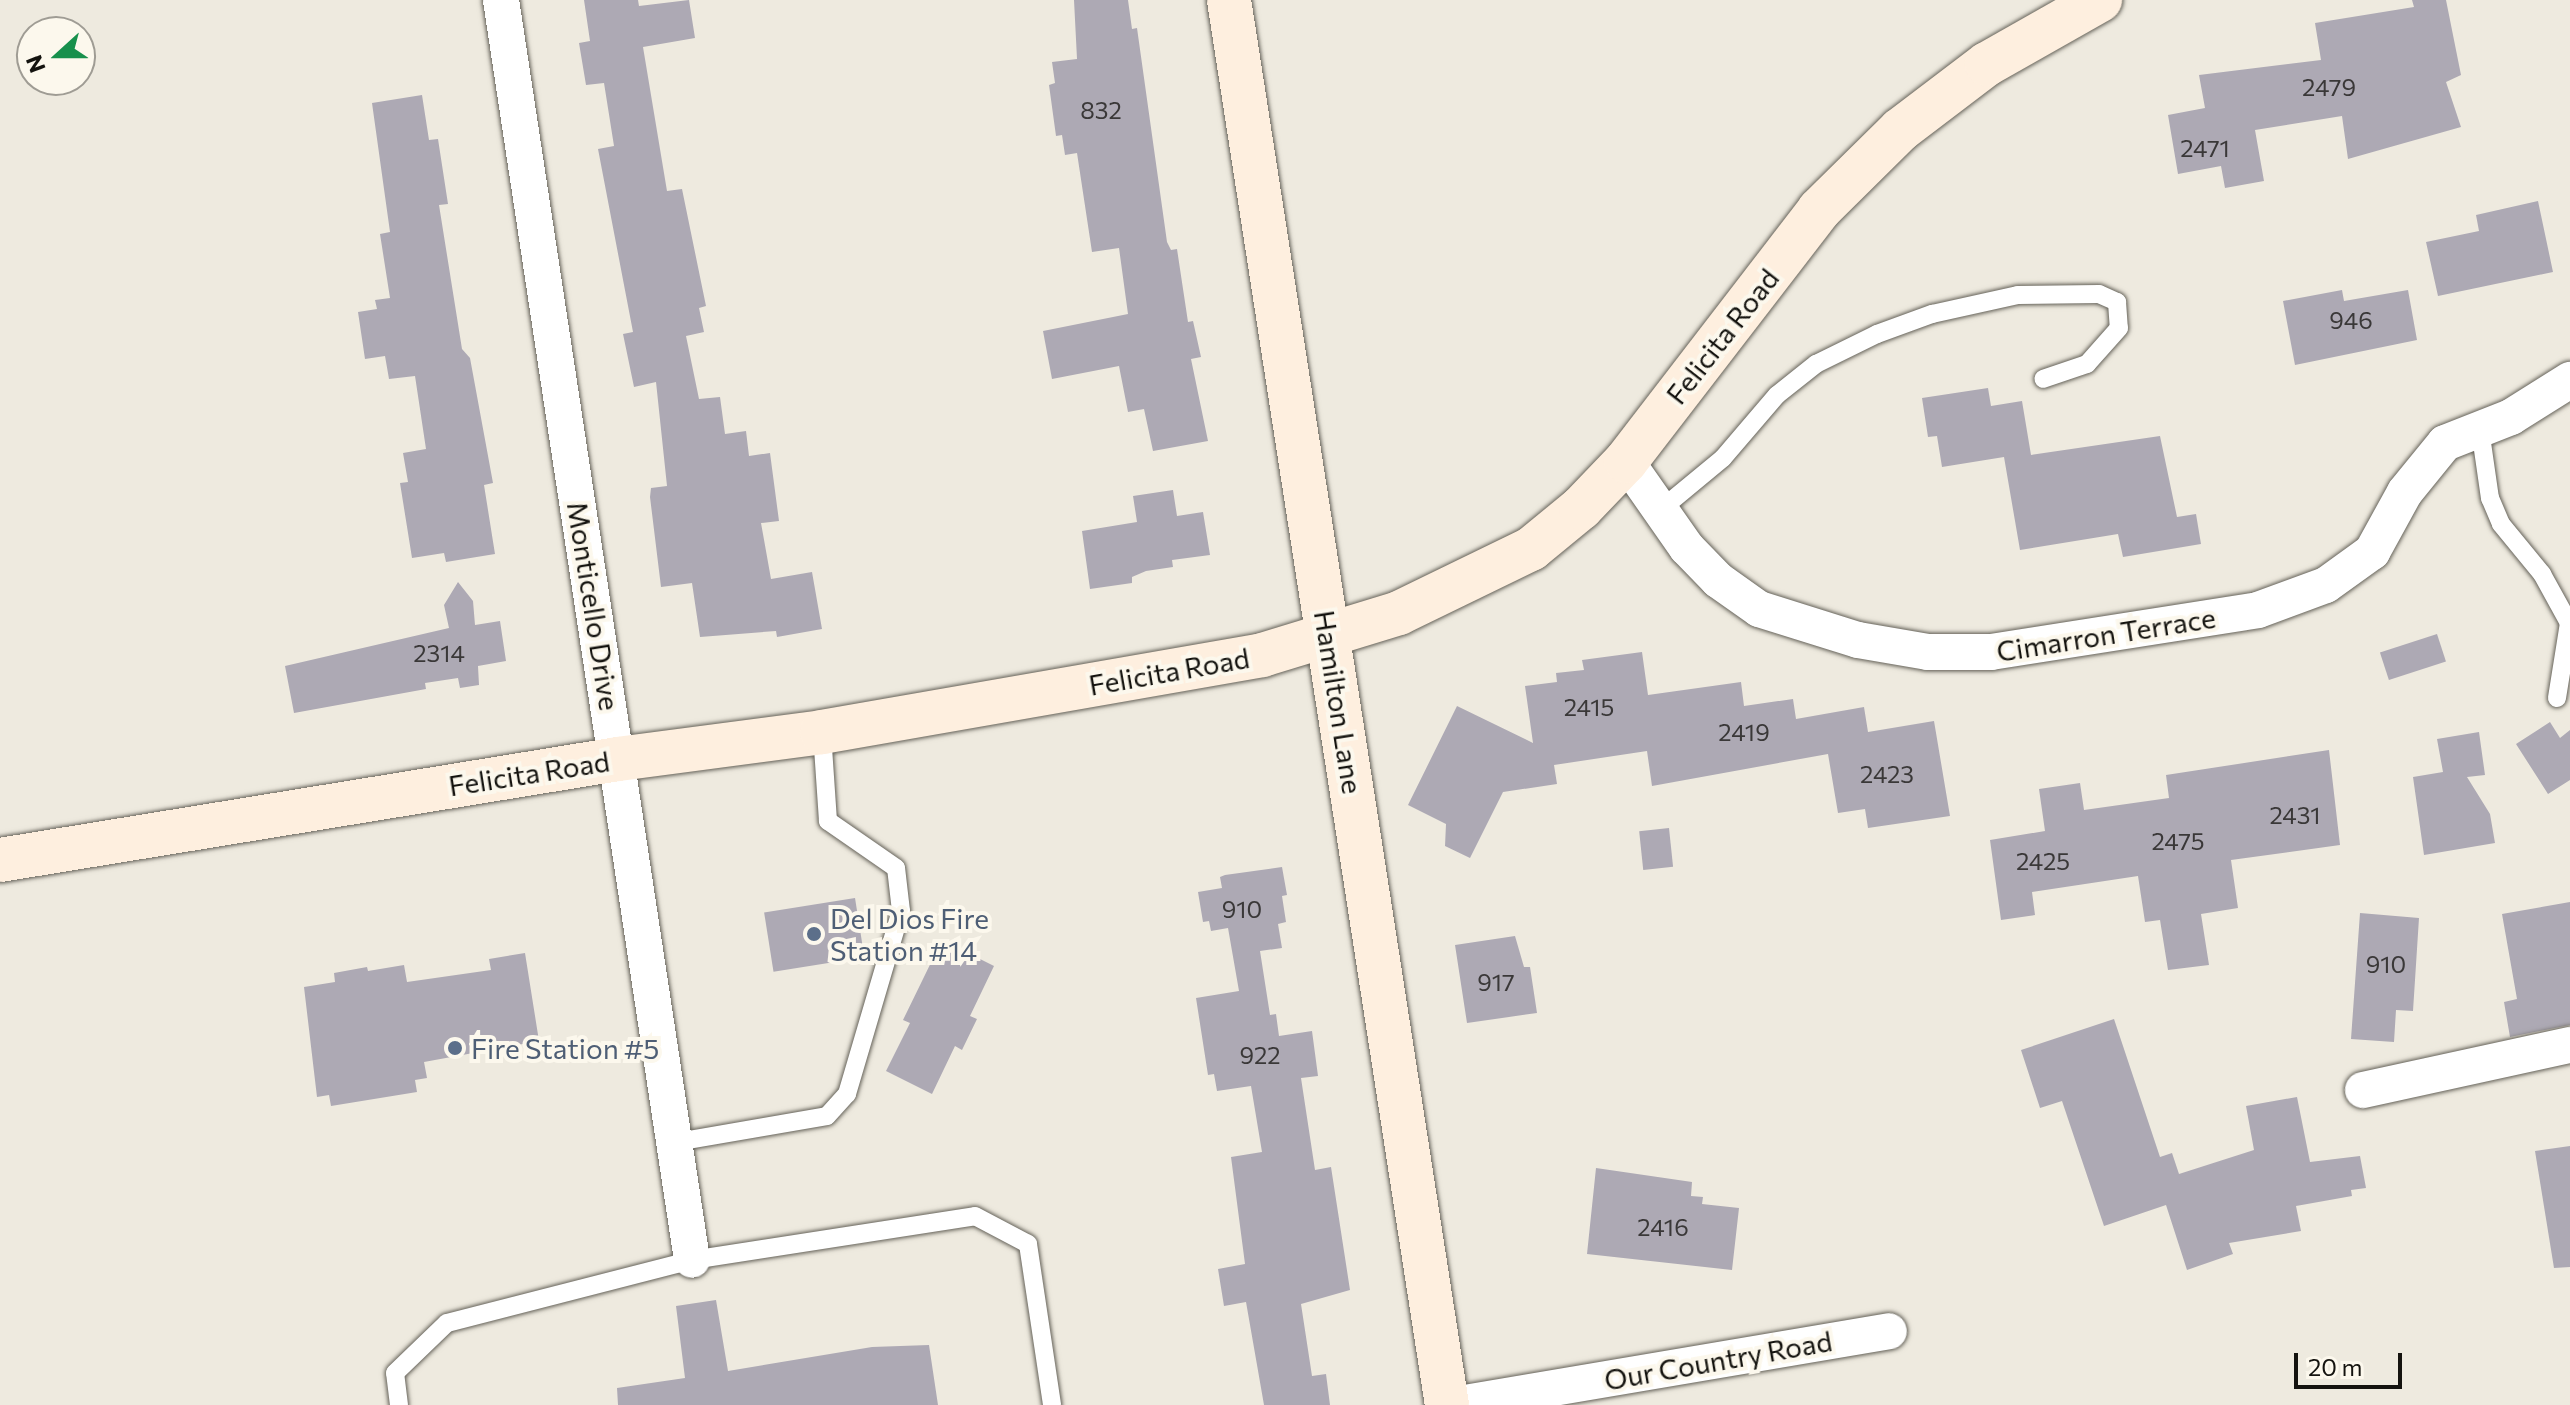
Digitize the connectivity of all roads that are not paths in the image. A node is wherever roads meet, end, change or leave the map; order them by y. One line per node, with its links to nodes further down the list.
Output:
1 (501, 0): 12 (street, Monticello Drive)
2 (1229, 0): 9 (main road, Hamilton Lane)
3 (2100, 0): 7 (main road, Felicita Road)
4 (2043, 379): 8 (lane)
5 (2570, 380): 6 (street, Cimarron Terrace)
6 (2480, 429): 8 (street, Cimarron Terrace); 10 (lane)
7 (1626, 461): 8 (street, Cimarron Terrace); 9 (main road, Felicita Road)
8 (1659, 511)
9 (1329, 636): 11 (main road, Felicita Road); 21 (main road, Hamilton Lane)
10 (2557, 698)
11 (822, 732): 12 (main road, Felicita Road); 16 (lane)
12 (618, 759): 13 (main road, Felicita Road); 16 (street, Monticello Drive)
13 (0, 860)
14 (2570, 1045): 15 (street)
15 (2363, 1090)
16 (671, 1143): 17 (street, Monticello Drive)
17 (692, 1260): 19 (lane); 20 (lane)
18 (1889, 1331): 21 (street, Our Country Road)
19 (399, 1405)
20 (1052, 1405)
21 (1450, 1405)

